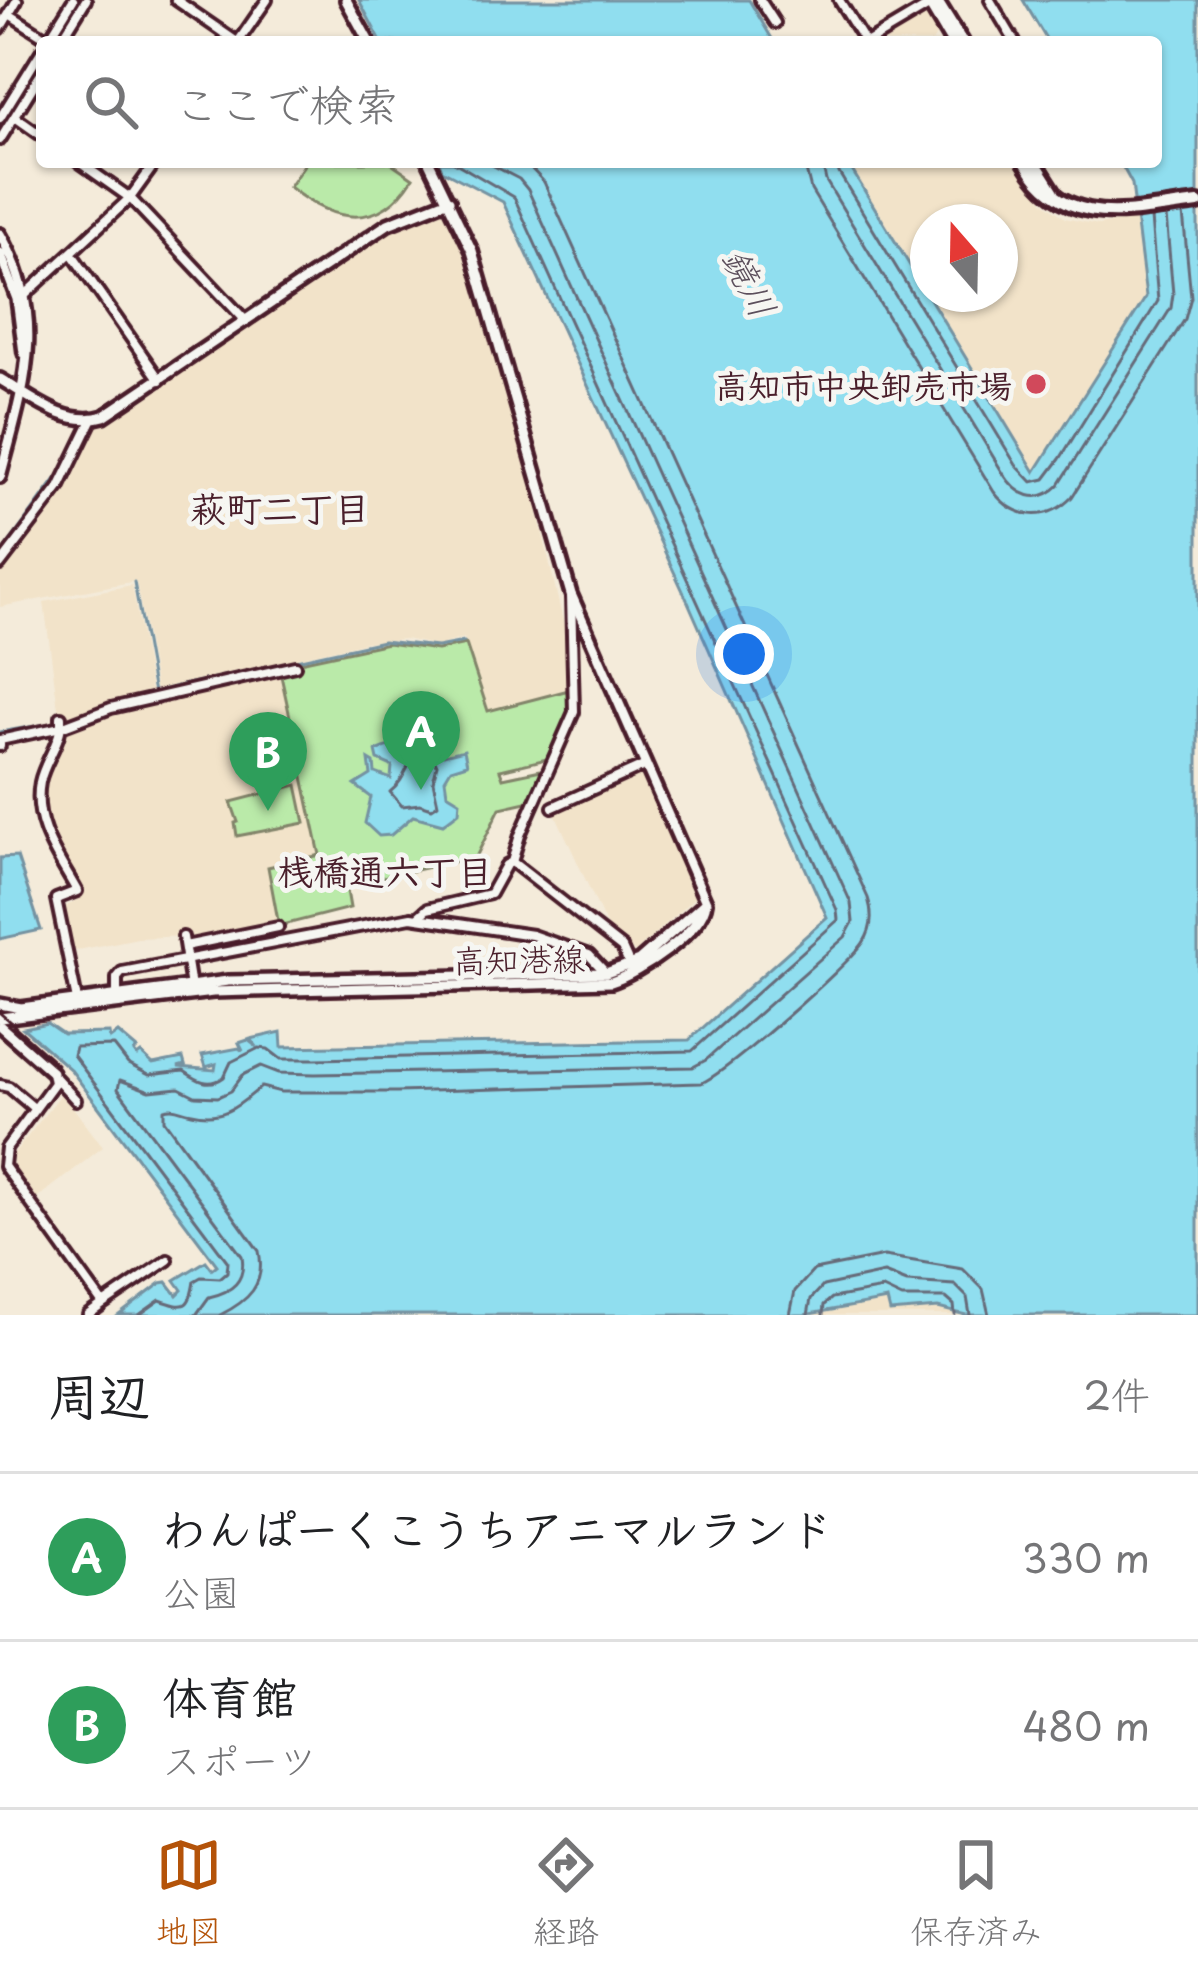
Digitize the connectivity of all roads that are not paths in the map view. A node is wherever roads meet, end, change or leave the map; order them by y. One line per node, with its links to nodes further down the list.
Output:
1 (17, 0): 11 (street)
2 (73, 0): 15 (street)
3 (86, 0): 16 (street)
4 (176, 0): 17 (street)
5 (267, 0): 18 (street)
6 (346, 0): 19 (street)
7 (839, 0): 20 (street)
8 (990, 0): 23 (street)
9 (762, 1): 12 (street)
10 (934, 1): 21 (street); 22 (main road)
11 (9, 14): 13 (street); 14 (street)
12 (775, 23)
13 (0, 28)
14 (41, 36)
15 (51, 36)
16 (65, 36)
17 (229, 36)
18 (242, 36)
19 (366, 36)
20 (863, 36)
21 (877, 36)
22 (951, 36)
23 (1011, 36)
24 (36, 60): 27 (street)
25 (36, 82): 26 (street)
26 (15, 117): 28 (street); 29 (street)
27 (0, 118)
28 (36, 132)
29 (0, 140)
30 (88, 168): 35 (street)
31 (152, 168): 35 (street)
32 (432, 168): 36 (street)
33 (1029, 168): 37 (main road)
34 (1039, 168): 37 (main road)
35 (130, 198): 41 (street); 43 (street)
36 (449, 200): 43 (street); 50 (street)
37 (1059, 200): 38 (main road)
38 (1198, 203)
39 (0, 234): 42 (street)
40 (0, 253): 42 (street)
41 (71, 254): 42 (street); 45 (street)
42 (21, 298): 46 (street)
43 (246, 321): 45 (street)
44 (0, 379): 46 (street)
45 (160, 381): 47 (street)
46 (22, 392): 47 (street); 48 (street)
47 (92, 420): 49 (street)
48 (0, 477)
49 (0, 565)
50 (571, 594): 54 (street); 56 (street)
51 (295, 666): 52 (street)
52 (61, 722): 53 (street); 64 (street)
53 (0, 746)
54 (646, 765): 55 (street); 60 (street, 高知港線)
55 (553, 807)
56 (512, 862): 57 (street); 60 (street)
57 (418, 917): 59 (street); 61 (street)
58 (278, 927): 59 (street)
59 (187, 959): 62 (street); 63 (street)
60 (632, 970): 61 (street, 高知港線)
61 (608, 978): 62 (street, 高知港線)
62 (191, 989): 63 (street, 高知港線); 66 (street, 高知港線)
63 (117, 994): 64 (street, 高知港線)
64 (77, 1000): 65 (street, 高知港線)
65 (0, 1004)
66 (0, 1022): 67 (street)
67 (53, 1075): 69 (street); 70 (street)
68 (0, 1085): 70 (street)
69 (76, 1100)
70 (35, 1109): 71 (street)
71 (2, 1166): 73 (street)
72 (167, 1259): 73 (street)
73 (103, 1304): 74 (street)
74 (88, 1315)

